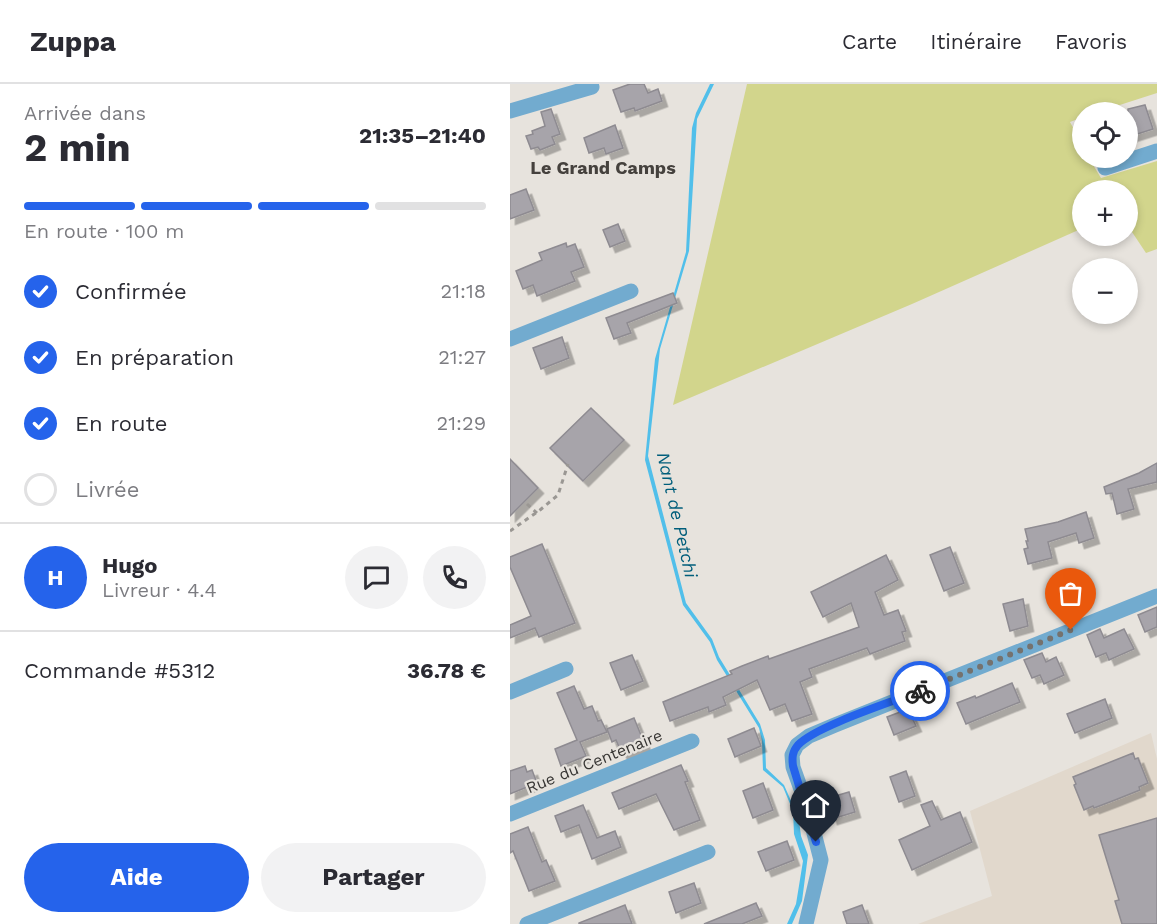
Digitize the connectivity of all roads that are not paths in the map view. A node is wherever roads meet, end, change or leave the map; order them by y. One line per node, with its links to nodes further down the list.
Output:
1 (592, 87): 2 (street)
2 (510, 111)
3 (1157, 152): 4 (street)
4 (1138, 158)
5 (631, 291): 6 (street)
6 (510, 339)
7 (1157, 596): 14 (street)
8 (566, 669): 9 (street)
9 (510, 692)
10 (692, 741): 11 (street, Rue du Centenaire)
11 (510, 814)
12 (708, 852): 13 (street)
13 (527, 924)
14 (806, 924)

